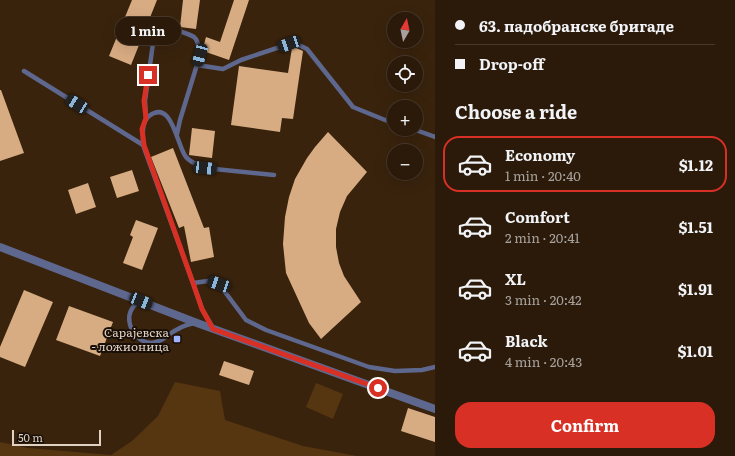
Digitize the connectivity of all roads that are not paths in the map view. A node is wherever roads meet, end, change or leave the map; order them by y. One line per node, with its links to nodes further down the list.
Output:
1 (197, 65): 3 (lane); 4 (lane); 6 (lane)
2 (24, 71): 8 (lane)
3 (146, 118): 6 (lane); 8 (lane)
4 (387, 120)
5 (423, 133): 7 (lane)
6 (177, 136): 9 (lane)
7 (435, 137)
8 (144, 145): 11 (lane)
9 (274, 174)
10 (0, 247): 12 (street)
11 (193, 283): 14 (lane); 15 (lane)
12 (141, 301): 13 (street); 13 (lane)
13 (197, 323): 14 (street)
14 (213, 329): 16 (street)
15 (435, 367)
16 (435, 409)

